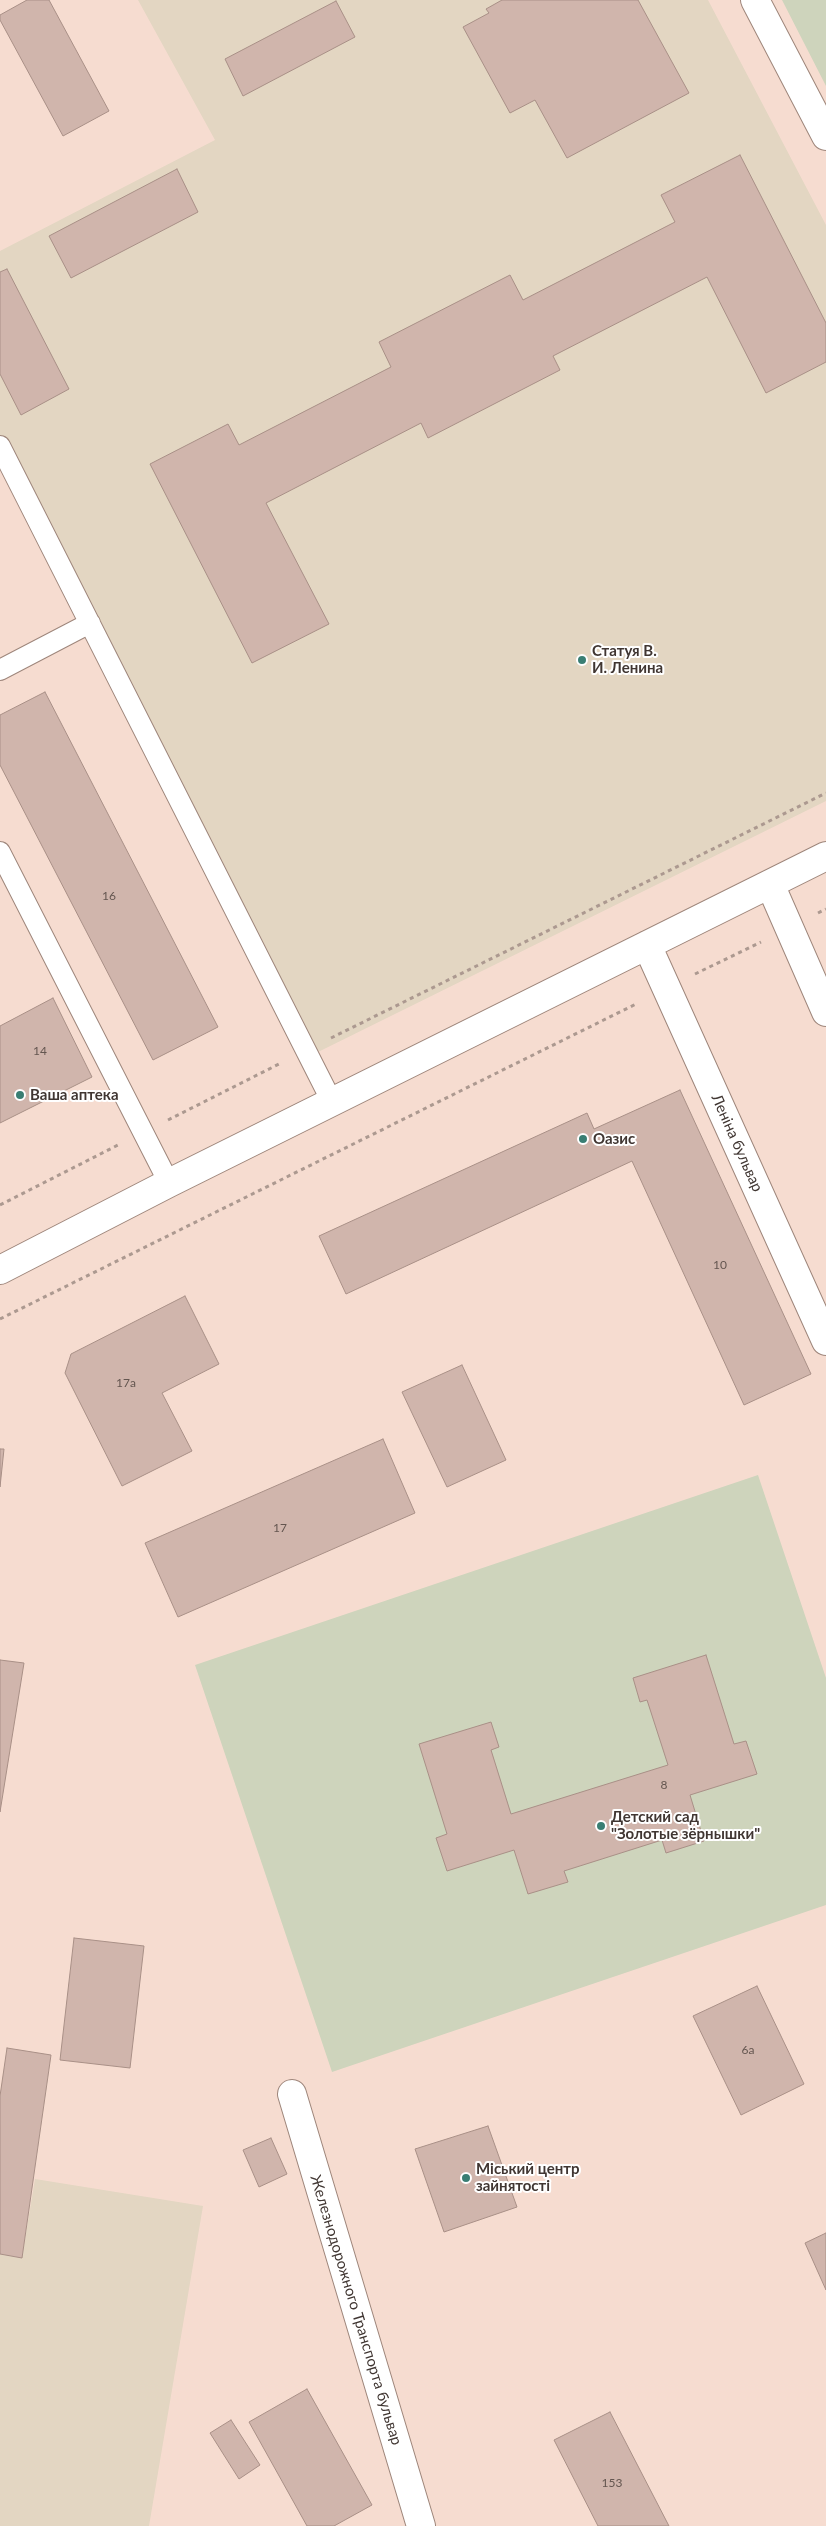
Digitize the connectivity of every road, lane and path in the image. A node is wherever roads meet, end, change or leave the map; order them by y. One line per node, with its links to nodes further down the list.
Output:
1 (755, 0): 2 (street)
2 (826, 136)
3 (0, 446): 4 (lane)
4 (90, 622): 5 (lane); 17 (lane)
5 (0, 670)
6 (826, 793): 17 (path)
7 (0, 852): 21 (lane)
8 (826, 856): 9 (street)
9 (770, 884): 13 (street); 16 (street)
10 (826, 909): 11 (path)
11 (817, 914)
12 (764, 940): 14 (path)
13 (647, 946): 18 (street); 25 (street, Леніна бульвар)
14 (693, 975)
15 (640, 1002): 24 (path)
16 (826, 1012)
17 (306, 1050): 18 (lane); 19 (path)
18 (332, 1102): 21 (street)
19 (166, 1121)
20 (122, 1143): 22 (path)
21 (169, 1183): 23 (street)
22 (0, 1205)
23 (0, 1270)
24 (0, 1319)
25 (826, 1341)
26 (292, 2094): 27 (street, Железнодорожного Транспорта бульвар)
27 (418, 2525)

